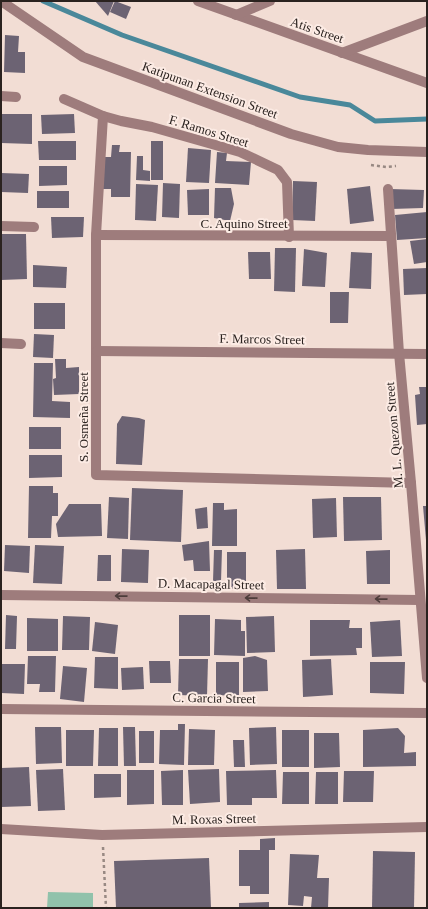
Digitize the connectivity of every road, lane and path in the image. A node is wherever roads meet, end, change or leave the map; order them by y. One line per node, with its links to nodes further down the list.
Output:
1 (2, 1): 12 (street, Katipunan Extension Street)
2 (198, 1): 4 (street, Atis Street)
3 (270, 1): 4 (street)
4 (236, 15): 6 (street, Atis Street)
5 (427, 21): 6 (street)
6 (342, 52): 7 (street, Atis Street)
7 (427, 83)
8 (1, 96): 9 (street)
9 (16, 97)
10 (64, 99): 11 (street, F. Ramos Street)
11 (103, 116): 16 (street, S. Osmeña Street); 18 (street, F. Ramos Street)
12 (427, 152)
13 (388, 189): 17 (street, M. L. Quezon Street)
14 (1, 226): 15 (street)
15 (34, 227)
16 (96, 235): 18 (street, C. Aquino Street); 21 (street, S. Osmeña Street)
17 (391, 236): 18 (street, C. Aquino Street); 22 (street, M. L. Quezon Street)
18 (289, 237)
19 (1, 344): 20 (street)
20 (21, 344)
21 (97, 351): 22 (street, F. Marcos Street); 24 (street, S. Osmeña Street)
22 (399, 353): 23 (street, F. Marcos Street); 24 (street, M. L. Quezon Street)
23 (427, 354)
24 (411, 483): 26 (street, M. L. Quezon Street)
25 (1, 595): 26 (street, D. Macapagal Street, one-way to 25)
26 (420, 600): 27 (street, M. L. Quezon Street)
27 (427, 678)
28 (1, 708): 29 (street, C. Garcia Street)
29 (427, 713)
30 (427, 827): 32 (street, M. Roxas Street)
31 (1, 829): 32 (street, M. Roxas Street)
32 (102, 834): 33 (path)
33 (106, 908)

